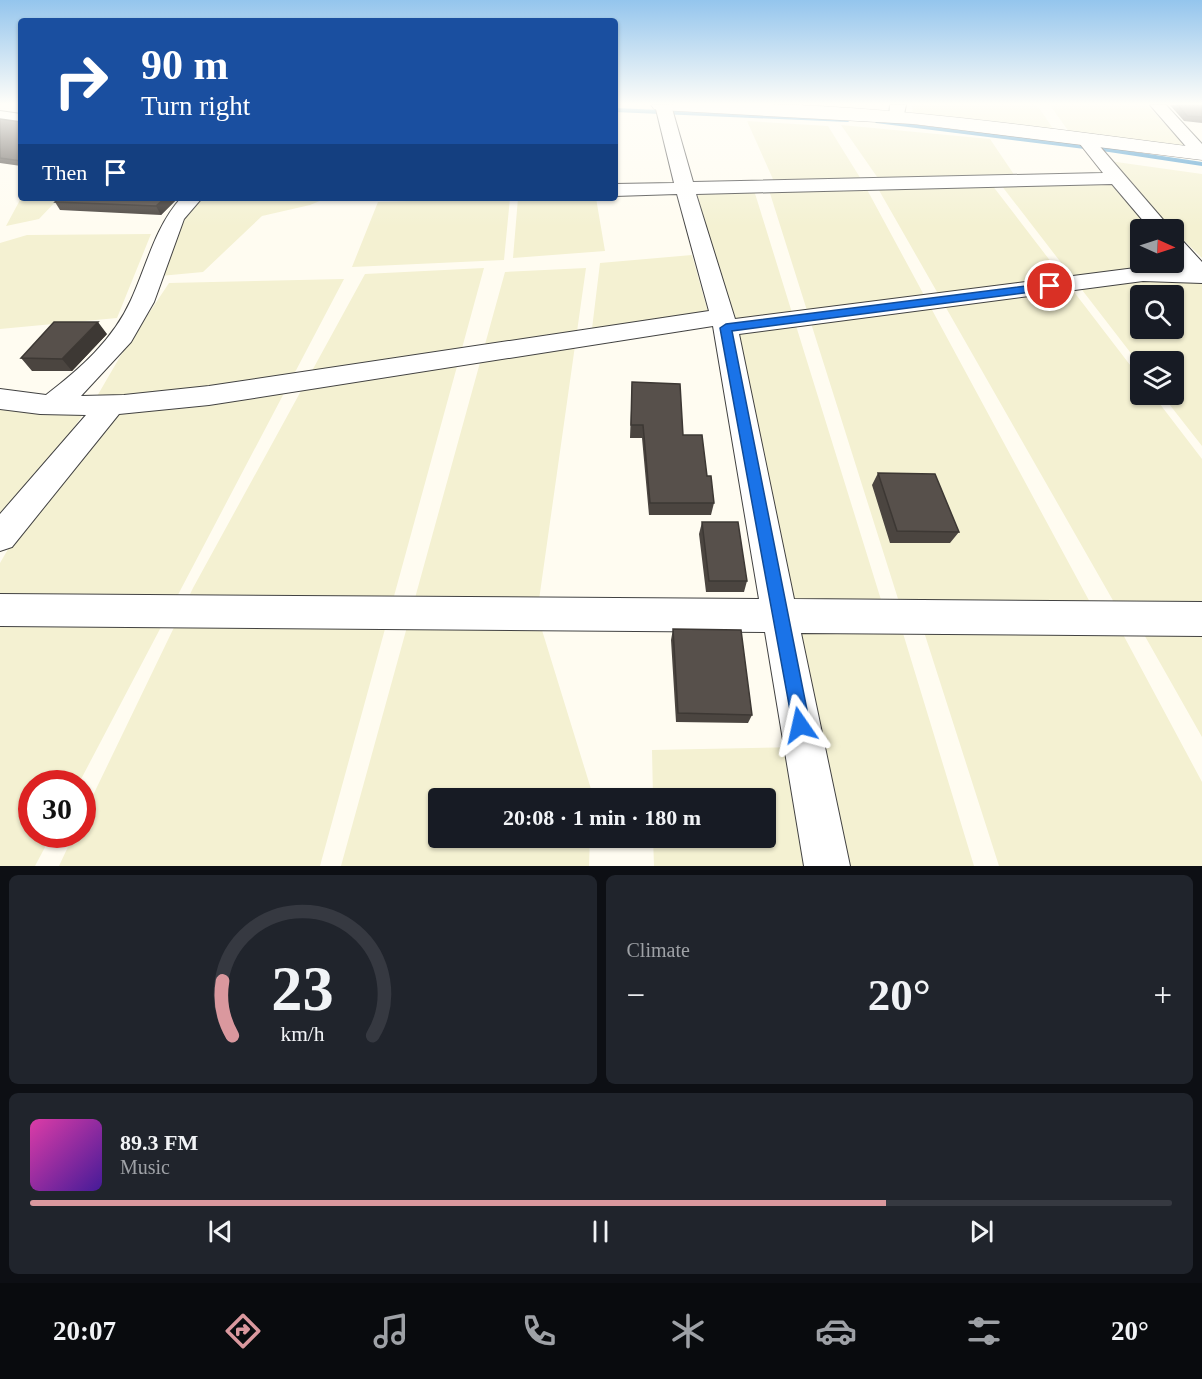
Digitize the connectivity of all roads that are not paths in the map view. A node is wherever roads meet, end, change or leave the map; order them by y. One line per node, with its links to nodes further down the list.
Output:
1 (673, 145): 6 (street)
2 (1090, 145): 5 (street)
3 (1134, 145): 4 (street)
4 (1202, 154)
5 (1118, 178): 6 (street); 9 (street)
6 (685, 189): 7 (street); 12 (street)
7 (618, 190)
8 (189, 201): 15 (street)
9 (1153, 219)
10 (1184, 255): 11 (street)
11 (1202, 275): 12 (street)
12 (724, 322): 14 (street); 18 (street)
13 (0, 399): 15 (street)
14 (112, 404): 15 (street); 16 (street)
15 (51, 405)
16 (0, 537)
17 (0, 610): 18 (street)
18 (779, 616): 19 (street); 20 (street)
19 (1202, 619)
20 (827, 866)

